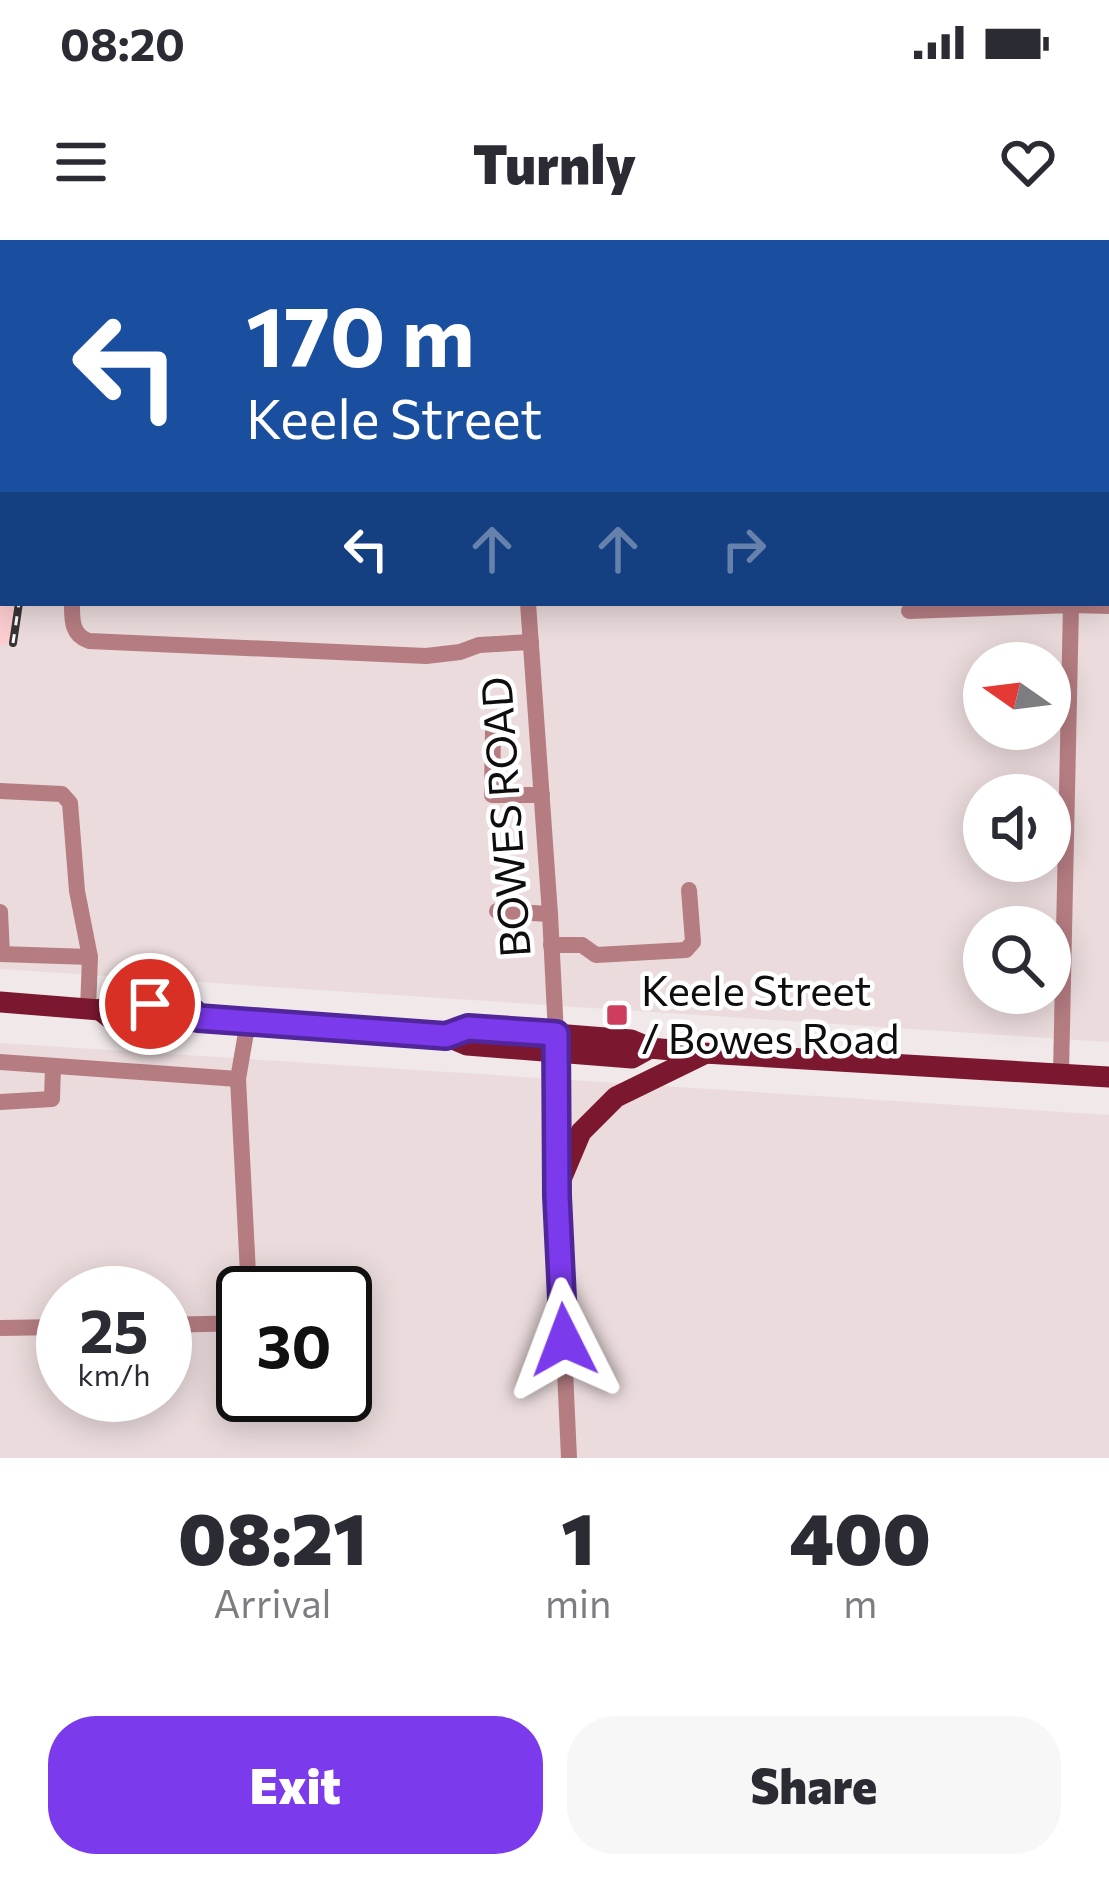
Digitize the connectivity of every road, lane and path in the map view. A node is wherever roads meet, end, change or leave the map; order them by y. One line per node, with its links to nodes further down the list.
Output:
1 (72, 606): 6 (street)
2 (528, 606): 6 (street, BOWES ROAD)
3 (1044, 606): 5 (street)
4 (1071, 606): 24 (street)
5 (909, 611)
6 (531, 642): 9 (street, BOWES ROAD)
7 (493, 729): 9 (street)
8 (0, 791): 16 (street)
9 (542, 795): 13 (street, BOWES ROAD)
10 (689, 890): 14 (street)
11 (497, 911): 13 (street)
12 (0, 912): 15 (street)
13 (550, 914): 14 (street, BOWES ROAD)
14 (551, 945): 20 (street, BOWES ROAD)
15 (1, 954): 16 (street)
16 (90, 957): 18 (street)
17 (0, 1002): 18 (main road)
18 (94, 1010): 19 (main road)
19 (248, 1021): 20 (main road); 26 (street)
20 (556, 1043): 21 (main road); 28 (street, BOWES ROAD)
21 (704, 1053): 24 (main road); 28 (main road)
22 (0, 1062): 23 (street)
23 (53, 1066): 26 (street); 27 (street)
24 (1060, 1073): 25 (main road)
25 (1109, 1077)
26 (238, 1078): 29 (street)
27 (0, 1102)
28 (557, 1189): 32 (street, BOWES ROAD)
29 (248, 1266)
30 (36, 1327): 31 (street)
31 (0, 1328)
32 (569, 1458)

